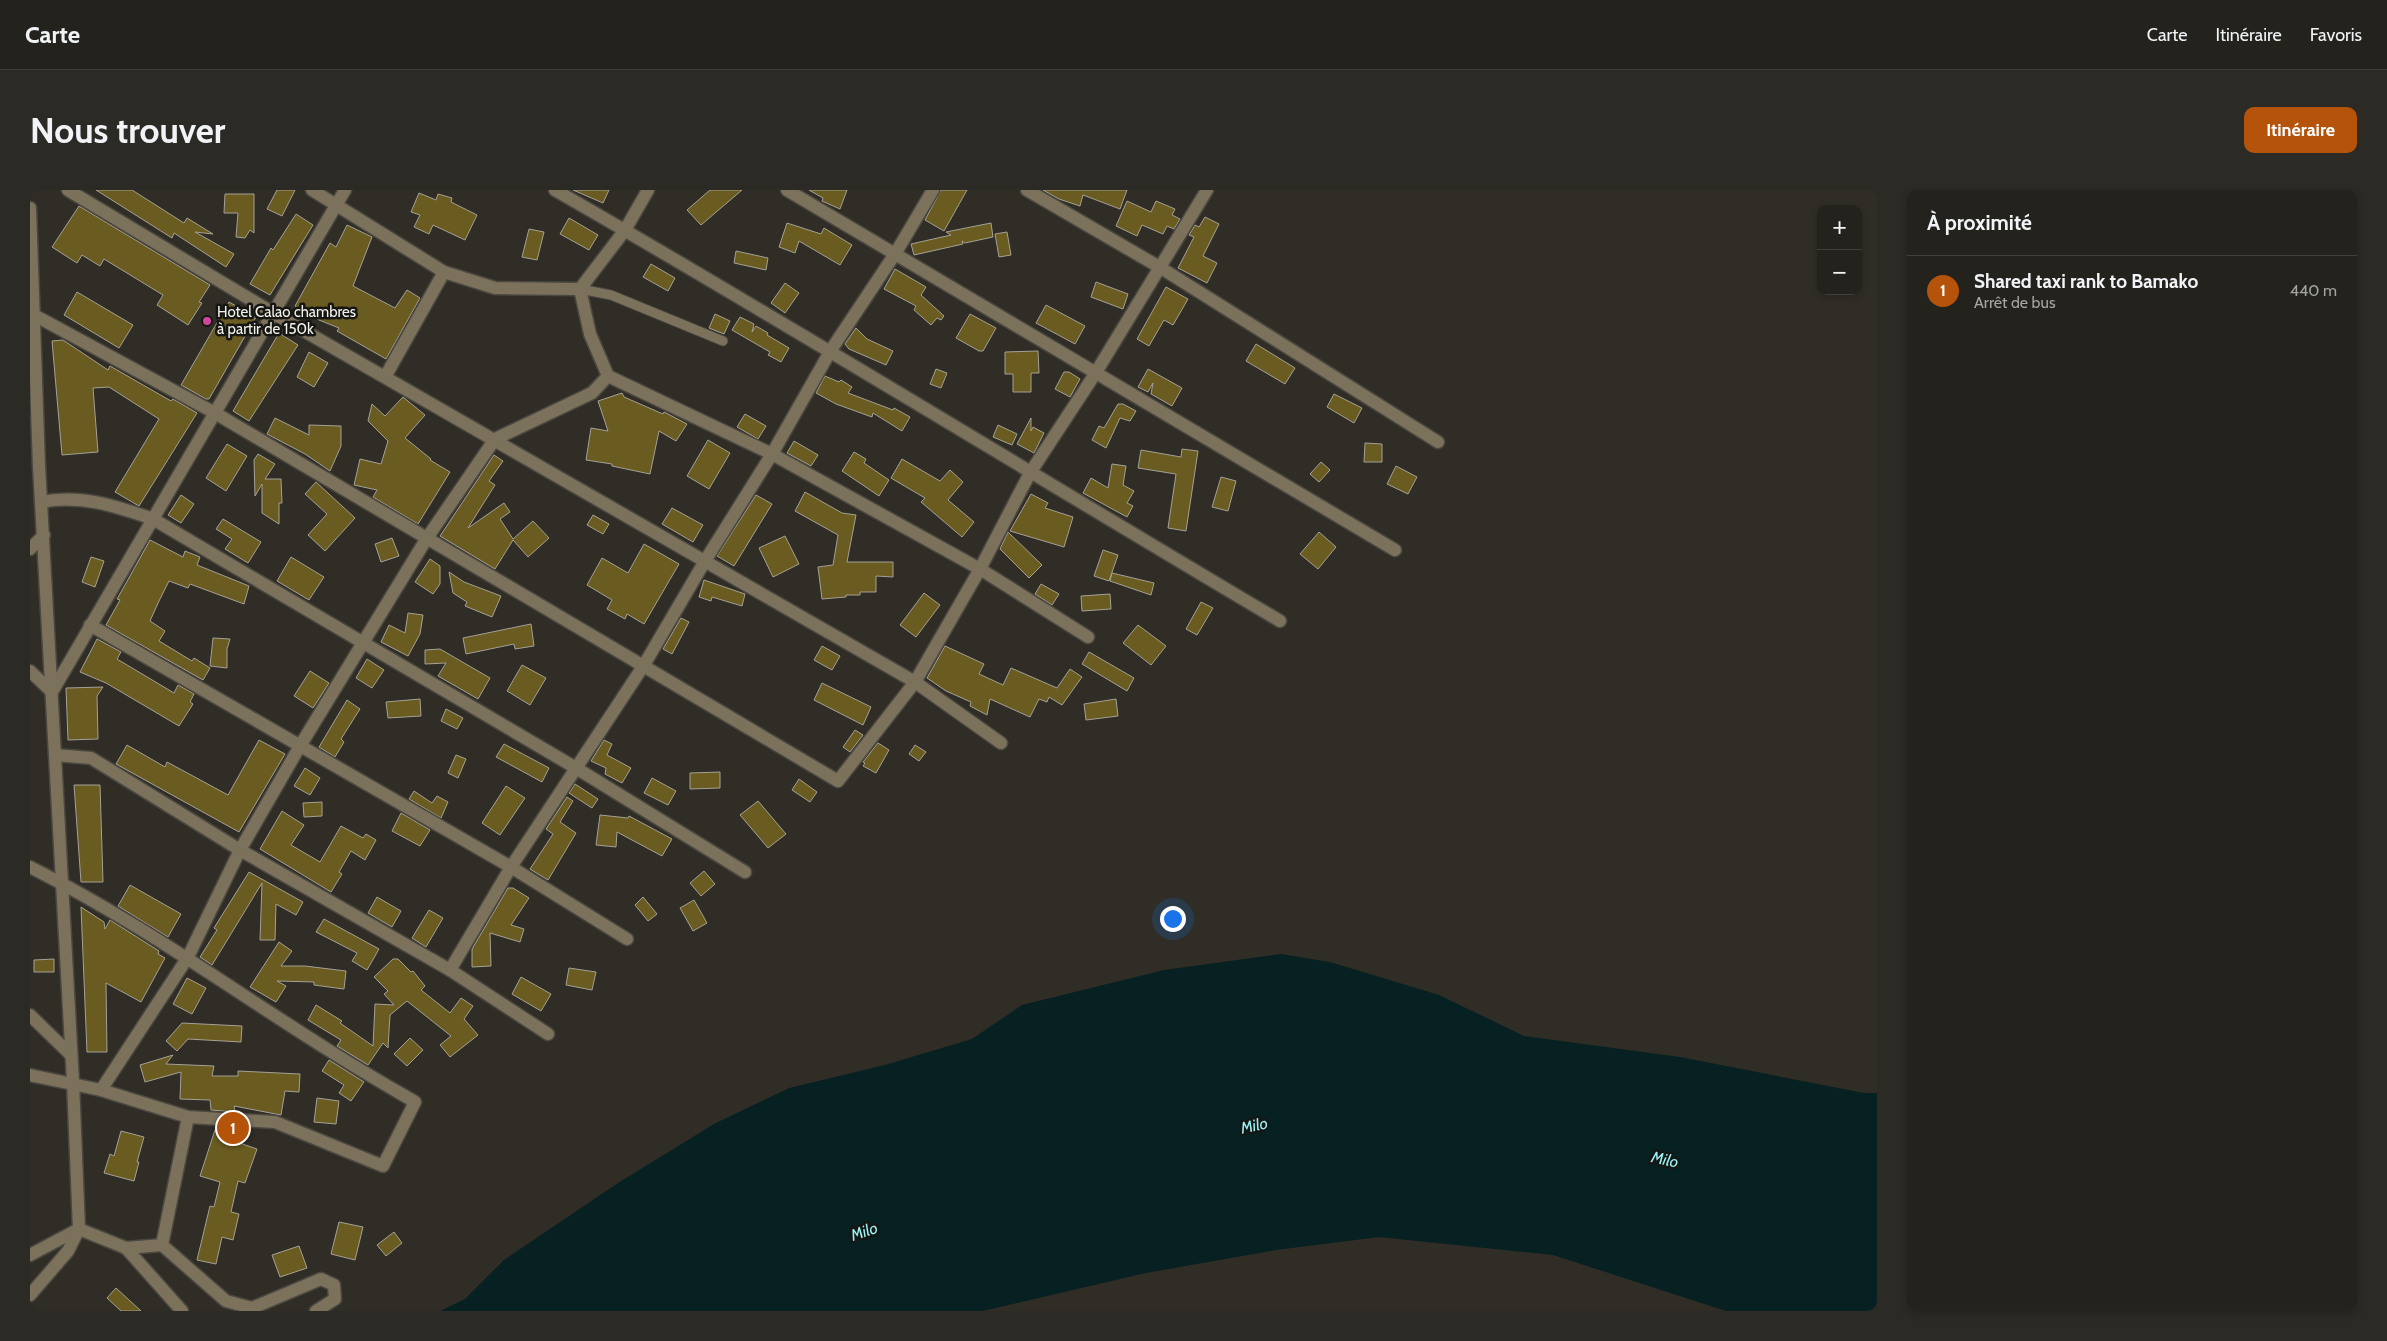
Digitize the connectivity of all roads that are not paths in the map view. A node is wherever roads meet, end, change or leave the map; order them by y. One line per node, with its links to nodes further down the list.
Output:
1 (68, 190): 17 (street)
2 (312, 190): 10 (street)
3 (345, 190): 10 (street)
4 (555, 190): 12 (street)
5 (648, 190): 12 (street)
6 (787, 190): 13 (street)
7 (933, 190): 13 (street)
8 (1027, 190): 14 (street)
9 (1207, 190): 14 (street)
10 (336, 205): 15 (street); 17 (street)
11 (30, 208): 18 (street)
12 (624, 230): 16 (street); 20 (street)
13 (895, 254): 20 (street); 21 (street)
14 (1161, 268): 21 (street); 26 (street)
15 (444, 272): 16 (street); 23 (street)
16 (580, 289): 19 (lane); 22 (street)
17 (273, 313): 23 (street); 24 (street)
18 (34, 315): 24 (street); 29 (street)
19 (723, 341)
20 (831, 350): 27 (street); 28 (street)
21 (1095, 374): 28 (street); 34 (street)
22 (608, 376): 25 (street); 27 (street)
23 (385, 377): 25 (street)
24 (215, 413): 30 (street); 32 (street)
25 (495, 440): 32 (street); 35 (street)
26 (1438, 442)
27 (772, 454): 35 (street); 36 (street)
28 (1030, 473): 36 (street); 37 (street)
29 (41, 502): 30 (street); 31 (street)
30 (152, 519): 38 (street); 40 (street)
31 (44, 535): 33 (street); 44 (street)
32 (427, 538): 40 (street); 41 (street)
33 (30, 549)
34 (1396, 550)
35 (705, 561): 41 (street); 43 (street)
36 (980, 569): 39 (street); 43 (street)
37 (1280, 621)
38 (90, 625): 44 (street); 46 (street)
39 (1088, 636)
40 (364, 643): 46 (street); 48 (street)
41 (644, 665): 43 (street); 48 (street)
42 (30, 671): 44 (street)
43 (914, 682): 45 (street)
44 (52, 692): 47 (street)
45 (1002, 743)
46 (300, 746): 49 (street); 51 (street)
47 (55, 754): 49 (street); 53 (street)
48 (576, 768): 51 (street); 52 (street)
49 (240, 850): 55 (street); 56 (street)
50 (30, 867): 53 (street)
51 (511, 867): 54 (street); 56 (street)
52 (745, 872)
53 (62, 883): 55 (street); 59 (street)
54 (627, 939)
55 (188, 957): 62 (street); 63 (street)
56 (450, 970): 58 (street)
57 (30, 1015): 59 (street)
58 (548, 1034)
59 (71, 1056): 61 (street)
60 (30, 1075): 61 (street)
61 (73, 1082): 62 (street); 64 (street)
62 (101, 1090): 63 (street)
63 (188, 1117): 65 (street)
64 (79, 1229): 66 (street); 67 (street); 68 (street)
65 (162, 1245): 66 (street); 70 (street)
66 (126, 1248): 69 (street)
67 (30, 1255)
68 (30, 1295)
69 (182, 1311)
70 (316, 1311)

